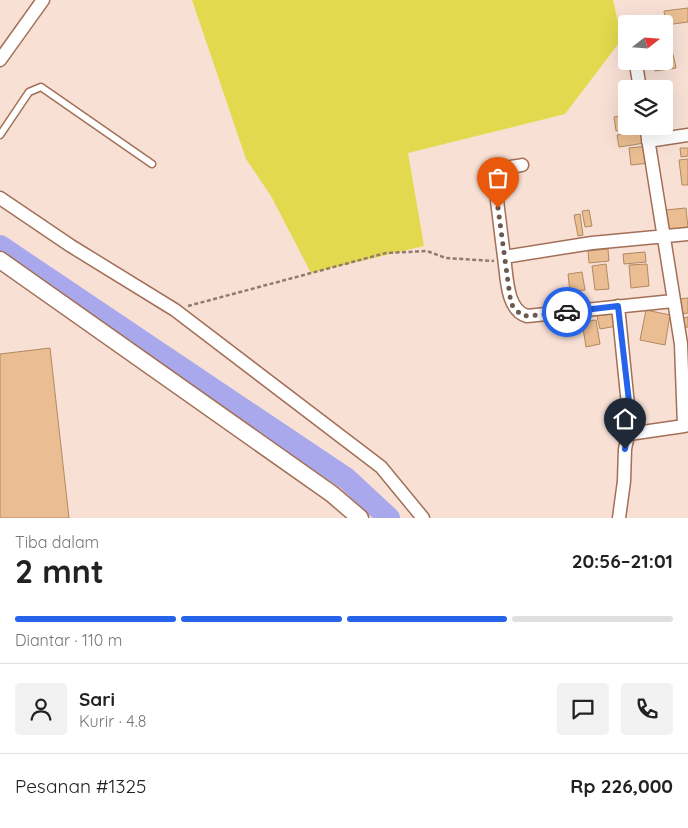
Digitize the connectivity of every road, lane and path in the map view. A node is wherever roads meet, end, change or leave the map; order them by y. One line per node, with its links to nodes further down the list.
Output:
1 (43, 0): 2 (street)
2 (0, 60)
3 (0, 135): 7 (lane)
4 (647, 135): 6 (street)
5 (688, 136): 6 (street)
6 (648, 141): 11 (street)
7 (152, 164)
8 (522, 165): 12 (street)
9 (0, 198): 16 (street)
10 (688, 234): 11 (street)
11 (664, 236): 12 (street); 14 (street)
12 (504, 257): 15 (street); 16 (path)
13 (0, 260): 19 (street)
14 (673, 300): 15 (street); 17 (street)
15 (618, 306): 18 (street)
16 (175, 310): 20 (street)
17 (686, 425): 18 (street)
18 (629, 434): 21 (street)
19 (360, 518)
20 (423, 518)
21 (619, 518)

